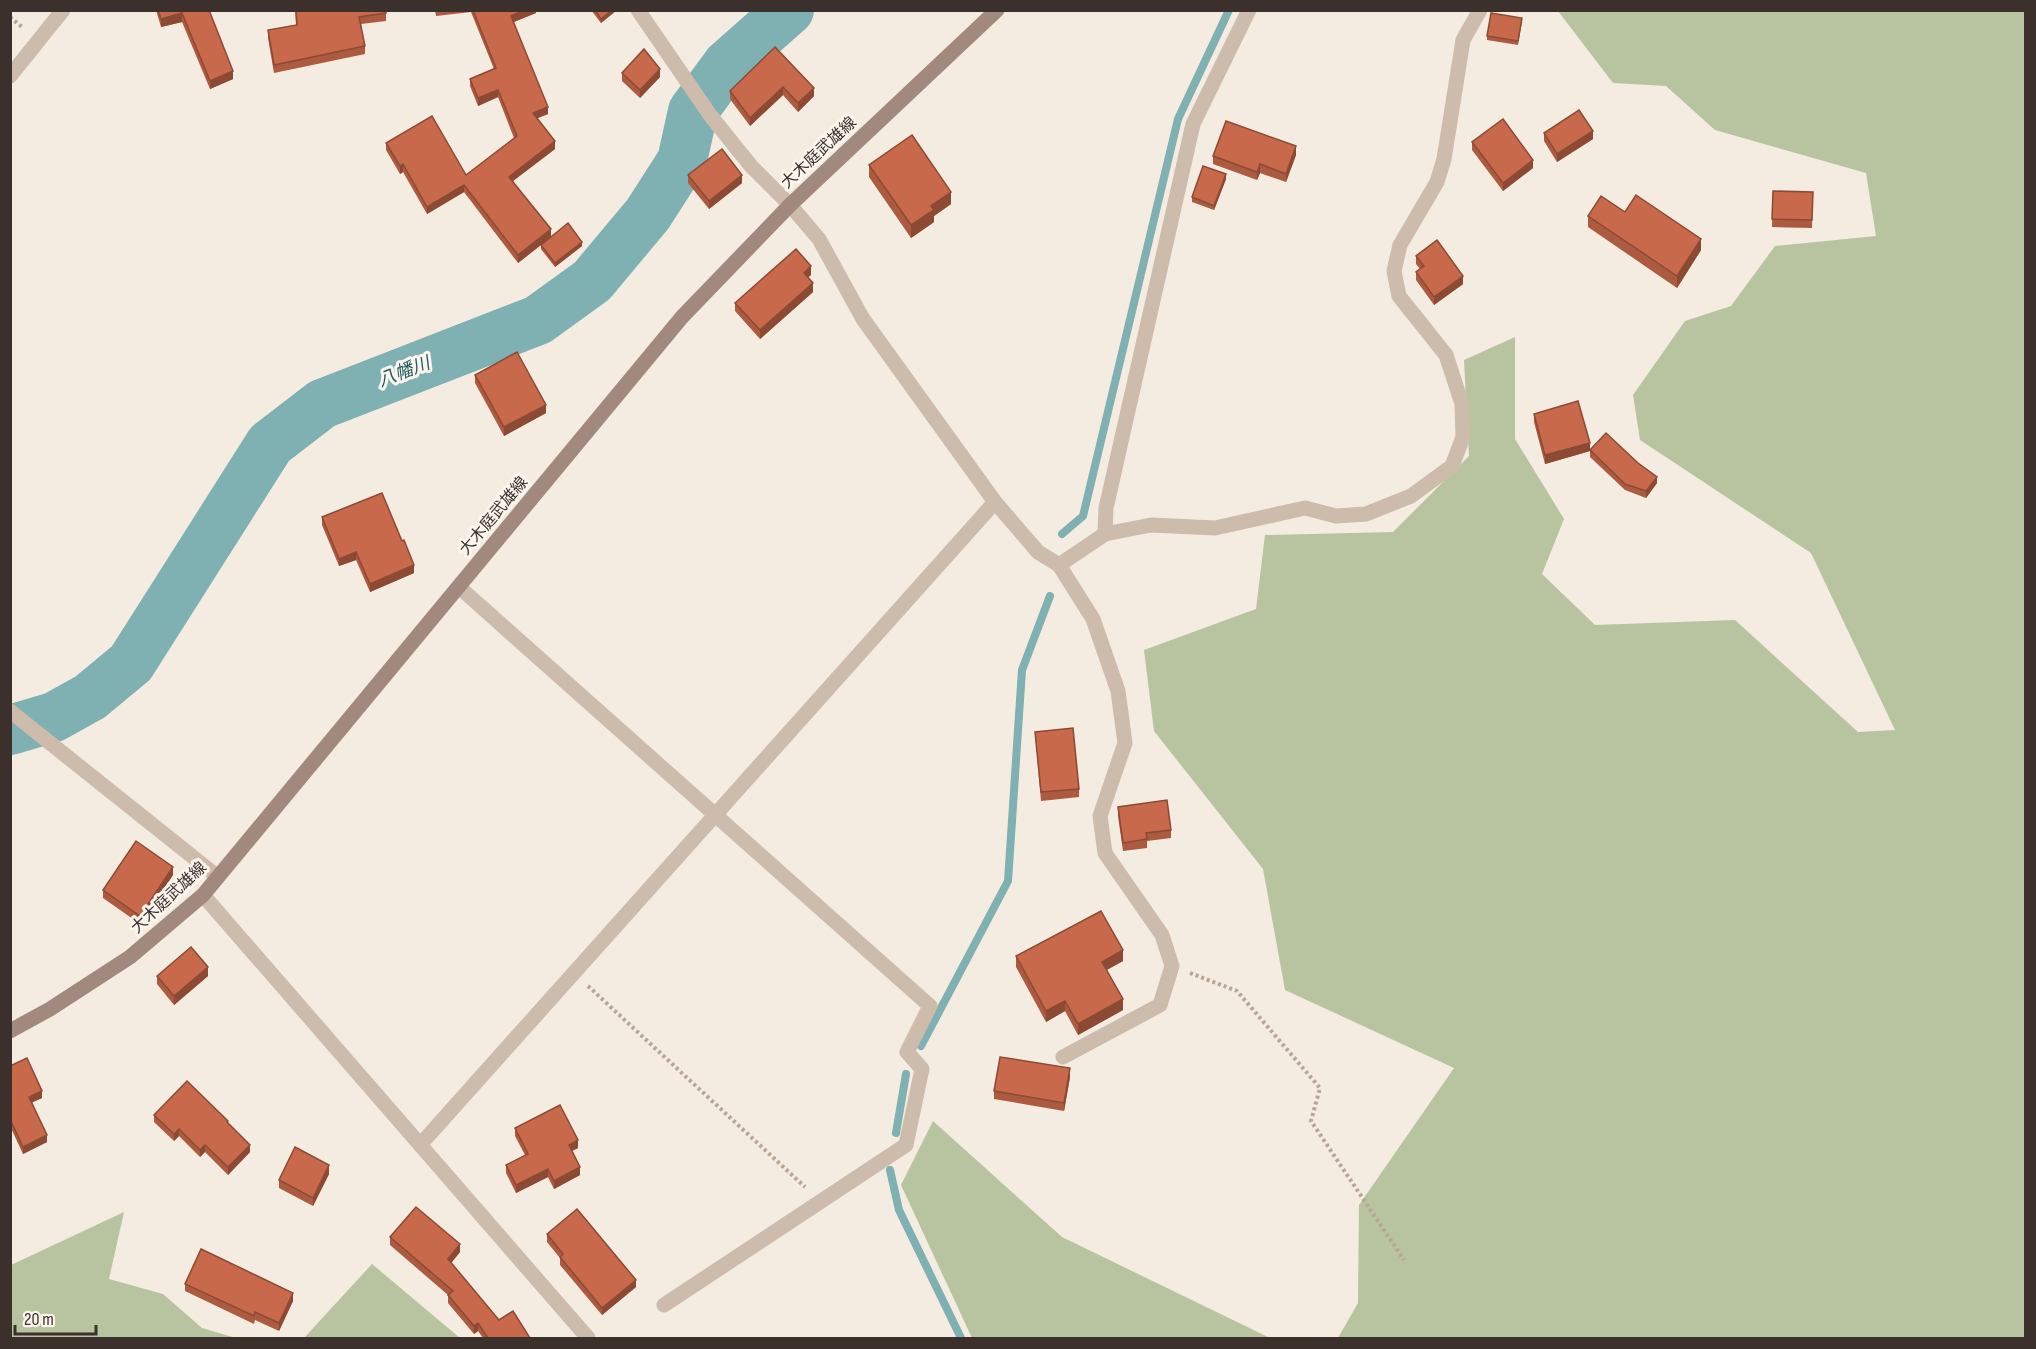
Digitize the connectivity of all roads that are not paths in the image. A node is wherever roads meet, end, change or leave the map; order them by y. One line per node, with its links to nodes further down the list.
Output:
1 (63, 10): 6 (street)
2 (638, 10): 7 (street)
3 (997, 10): 7 (main road, 大木庭武雄線)
4 (1249, 10): 9 (street)
5 (1480, 10): 9 (street)
6 (10, 76)
7 (790, 205): 8 (street); 11 (main road, 大木庭武雄線)
8 (995, 502): 10 (street); 13 (street)
9 (1105, 534): 10 (street)
10 (1059, 565): 17 (street)
11 (459, 587): 13 (street); 14 (main road, 大木庭武雄線)
12 (11, 712): 14 (street)
13 (715, 815): 18 (street); 19 (street)
14 (218, 877): 15 (main road, 大木庭武雄線)
15 (203, 895): 16 (main road, 大木庭武雄線); 18 (street)
16 (10, 1031)
17 (1062, 1057)
18 (420, 1145): 20 (street)
19 (664, 1305)
20 (588, 1338)

